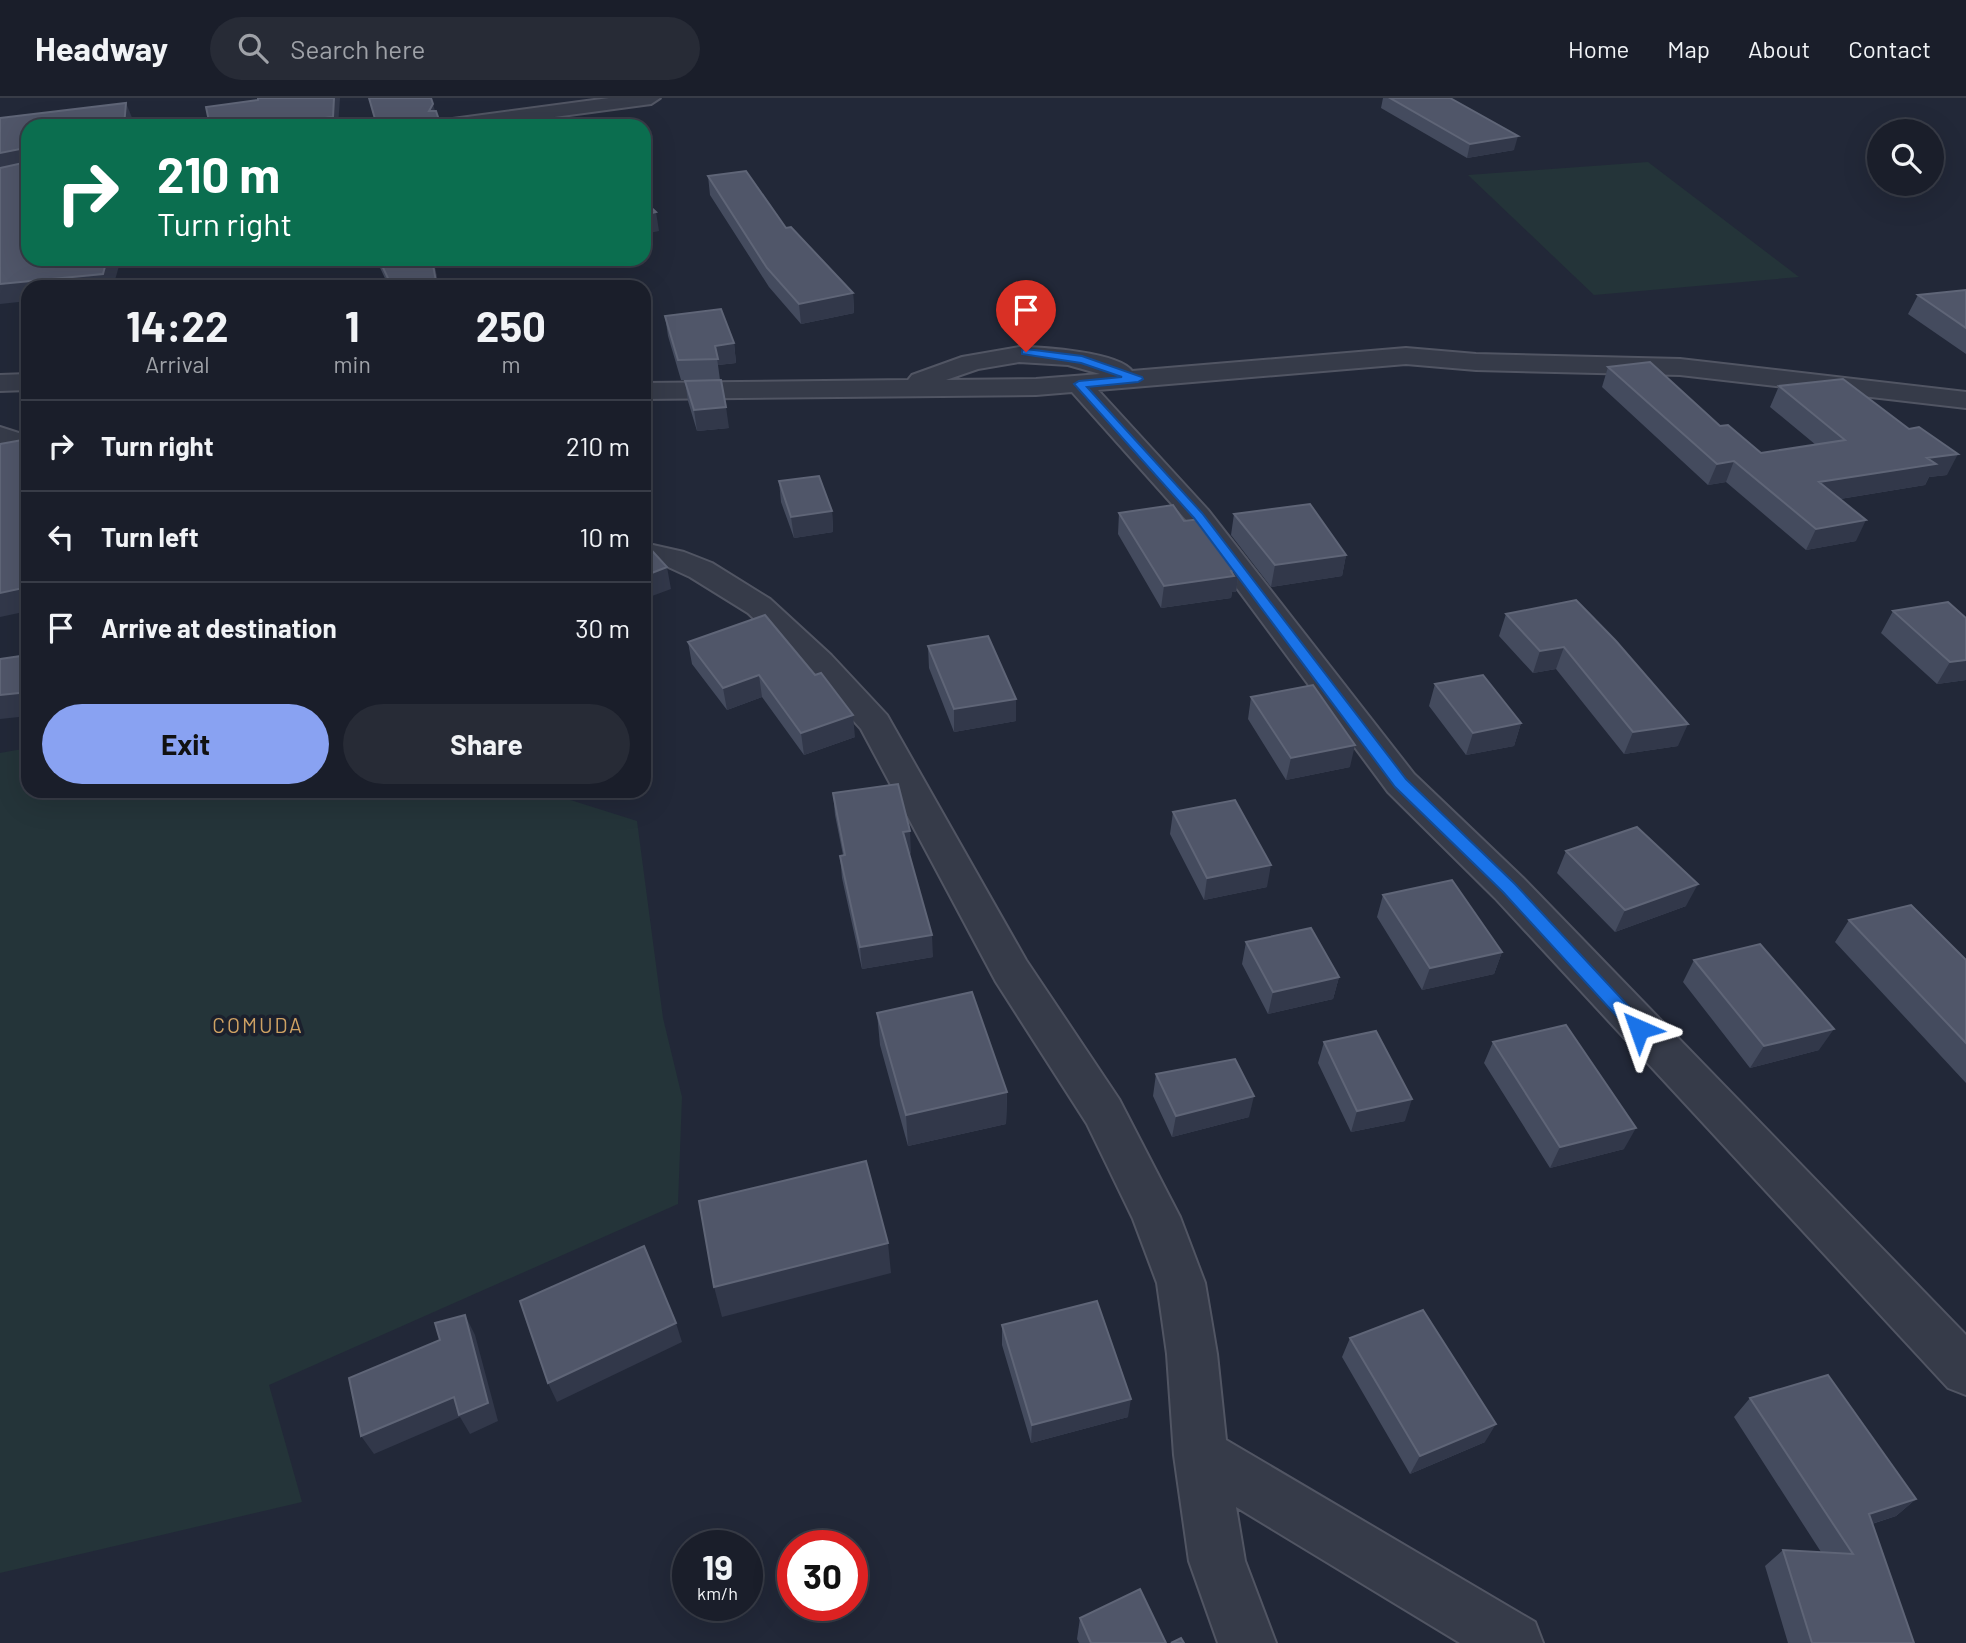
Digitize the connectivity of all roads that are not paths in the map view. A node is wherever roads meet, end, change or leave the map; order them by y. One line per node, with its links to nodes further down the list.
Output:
1 (651, 98): 2 (street)
2 (496, 119)
3 (1138, 379): 6 (street); 7 (street); 9 (street)
4 (21, 382): 5 (street)
5 (0, 383)
6 (1079, 384): 7 (street); 13 (street)
7 (909, 387): 8 (street)
8 (651, 391)
9 (1966, 400)
10 (0, 435): 11 (street)
11 (21, 443)
12 (651, 553): 14 (street)
13 (1966, 1371)
14 (1201, 1455): 15 (street); 16 (street)
15 (1247, 1643)
16 (1514, 1643)

